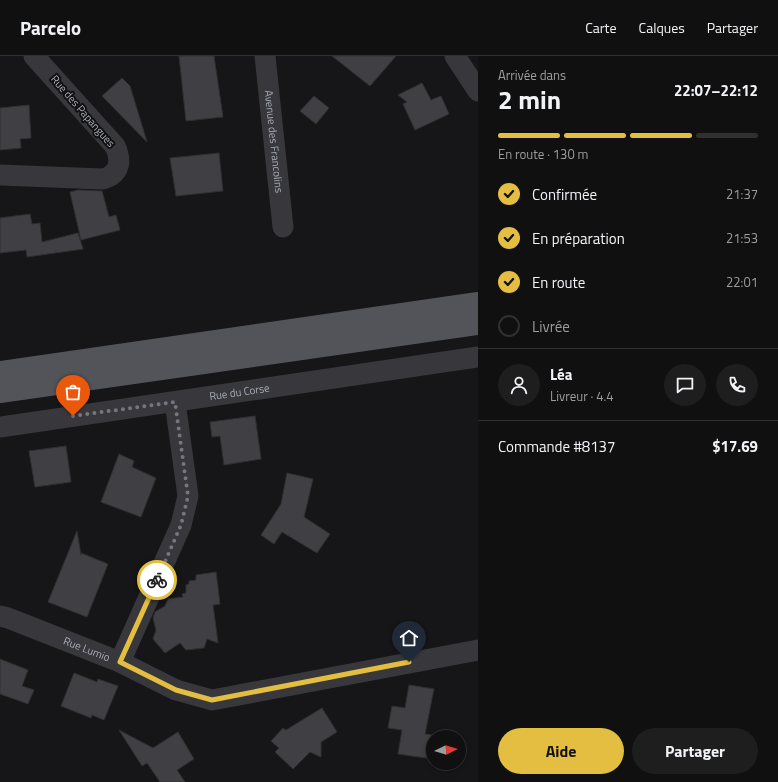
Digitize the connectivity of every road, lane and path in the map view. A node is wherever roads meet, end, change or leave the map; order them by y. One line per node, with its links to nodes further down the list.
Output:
1 (34, 56): 5 (street, Rue des Papangues)
2 (265, 56): 6 (street, Avenue des Francolins)
3 (455, 56): 4 (street)
4 (478, 90)
5 (0, 175)
6 (283, 227)
7 (478, 303): 10 (main road)
8 (478, 324): 11 (main road)
9 (478, 357): 12 (street, Rue du Corse)
10 (7, 369)
11 (0, 392)
12 (175, 402): 13 (street, Rue du Corse); 16 (street, Rue Lumio)
13 (0, 427)
14 (0, 616): 16 (street, Rue Lumio)
15 (478, 650): 16 (street)
16 (120, 662)

